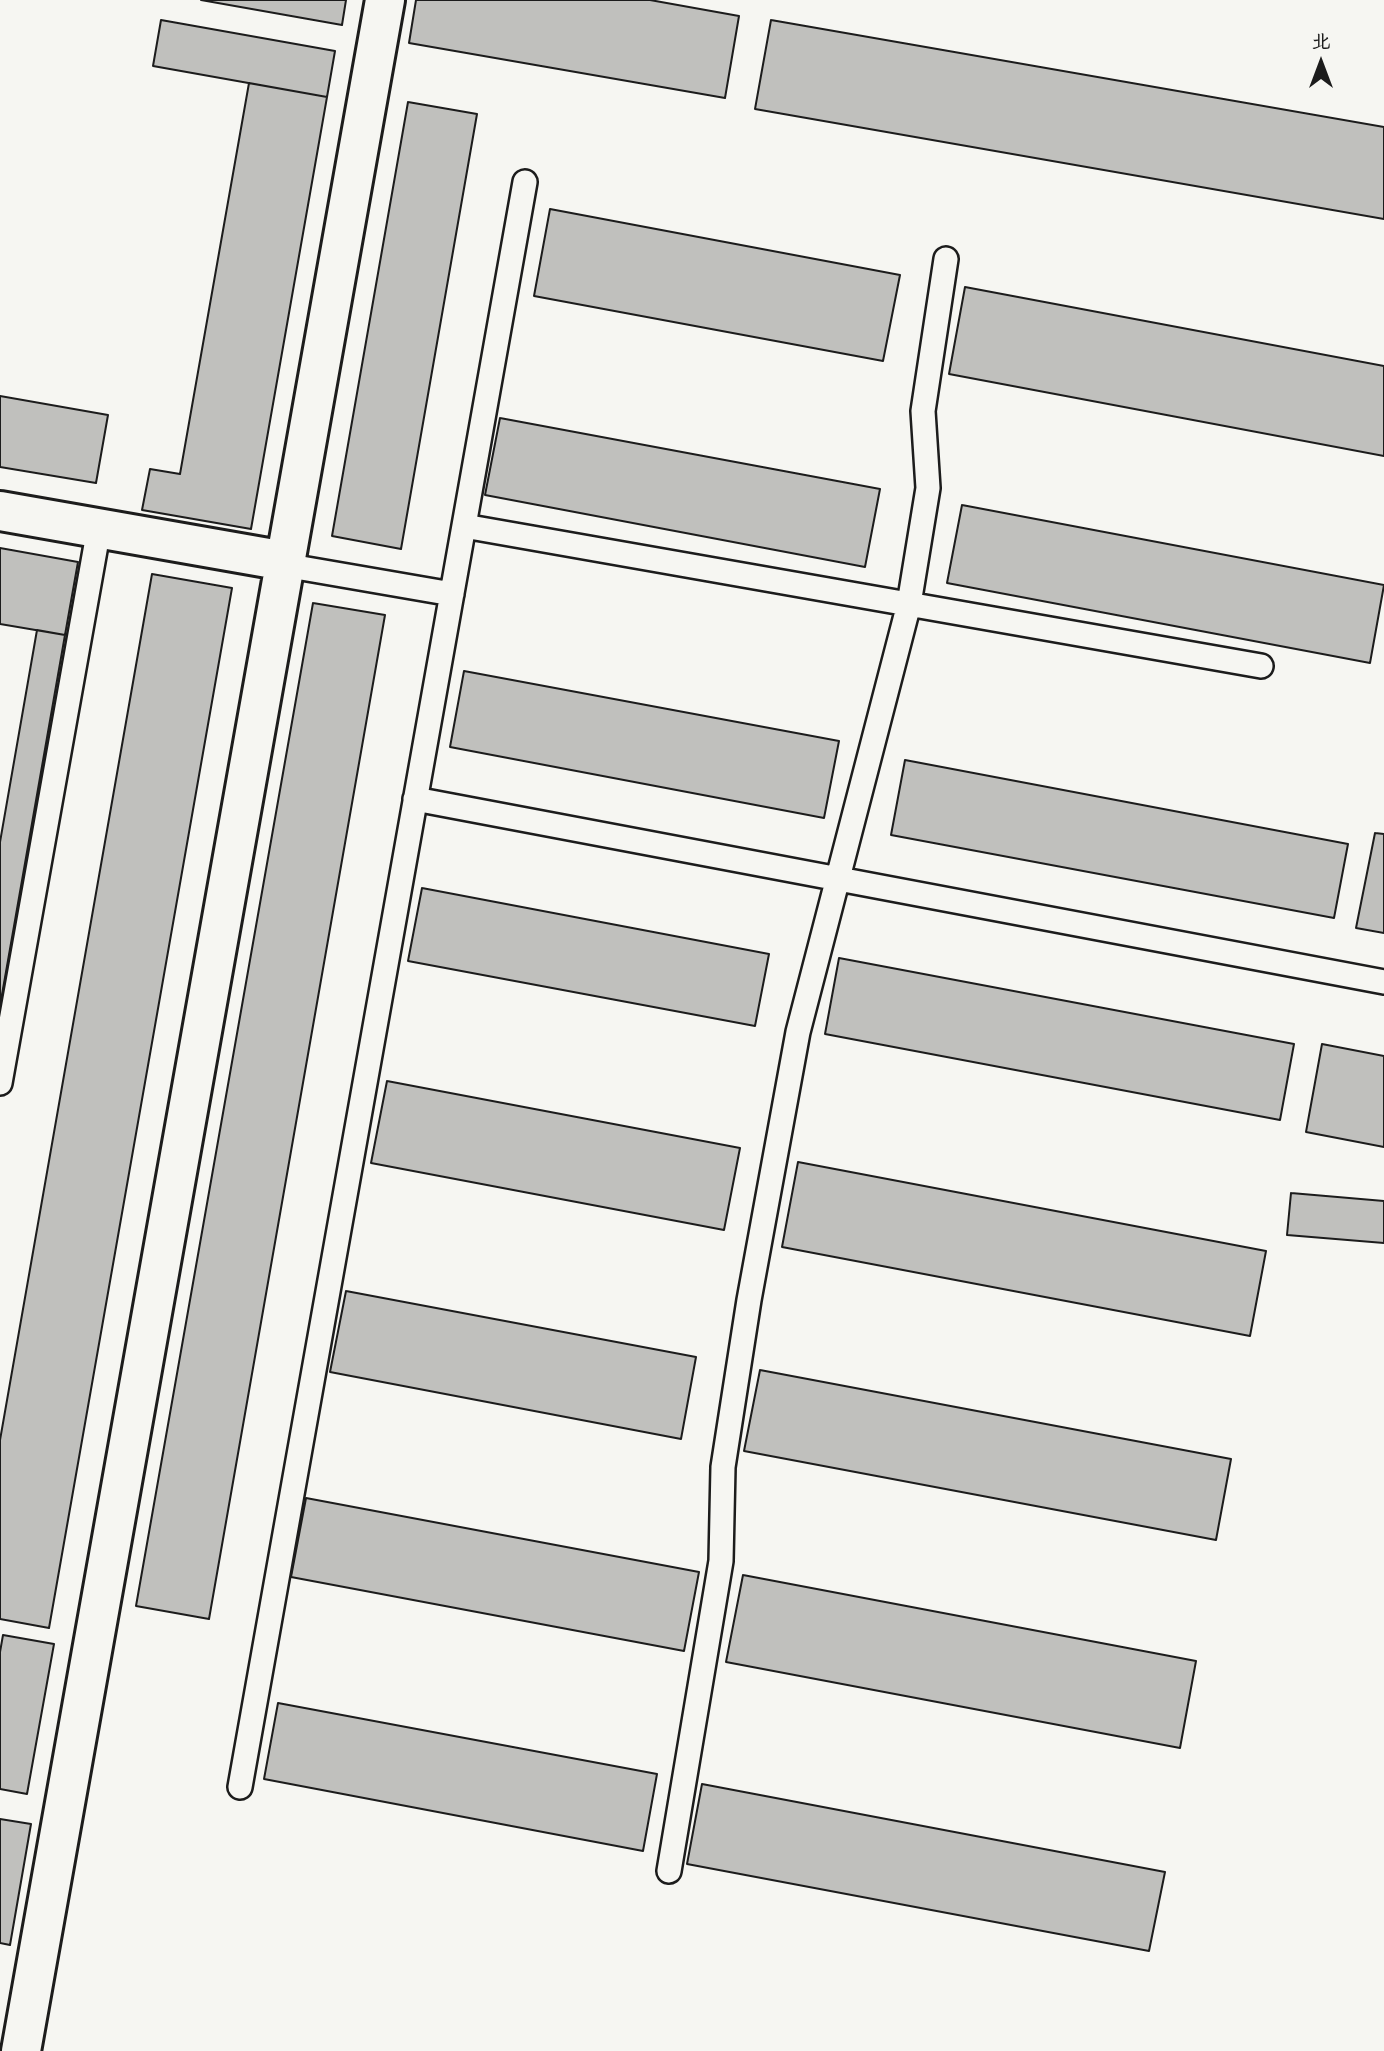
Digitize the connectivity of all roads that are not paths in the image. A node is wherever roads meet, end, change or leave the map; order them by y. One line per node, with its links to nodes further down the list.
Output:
1 (384, 0): 7 (street)
2 (525, 182): 5 (lane)
3 (946, 259): 9 (lane)
4 (0, 510): 6 (street)
5 (464, 526): 8 (lane); 9 (lane)
6 (99, 528): 7 (street); 14 (lane)
7 (285, 563): 8 (lane); 17 (street)
8 (452, 594): 11 (lane)
9 (909, 604): 10 (lane); 12 (lane)
10 (1261, 666)
11 (415, 799): 12 (lane); 15 (lane)
12 (838, 878): 13 (lane); 16 (lane)
13 (1384, 982)
14 (0, 1083)
15 (240, 1787)
16 (669, 1871)
17 (21, 2051)

